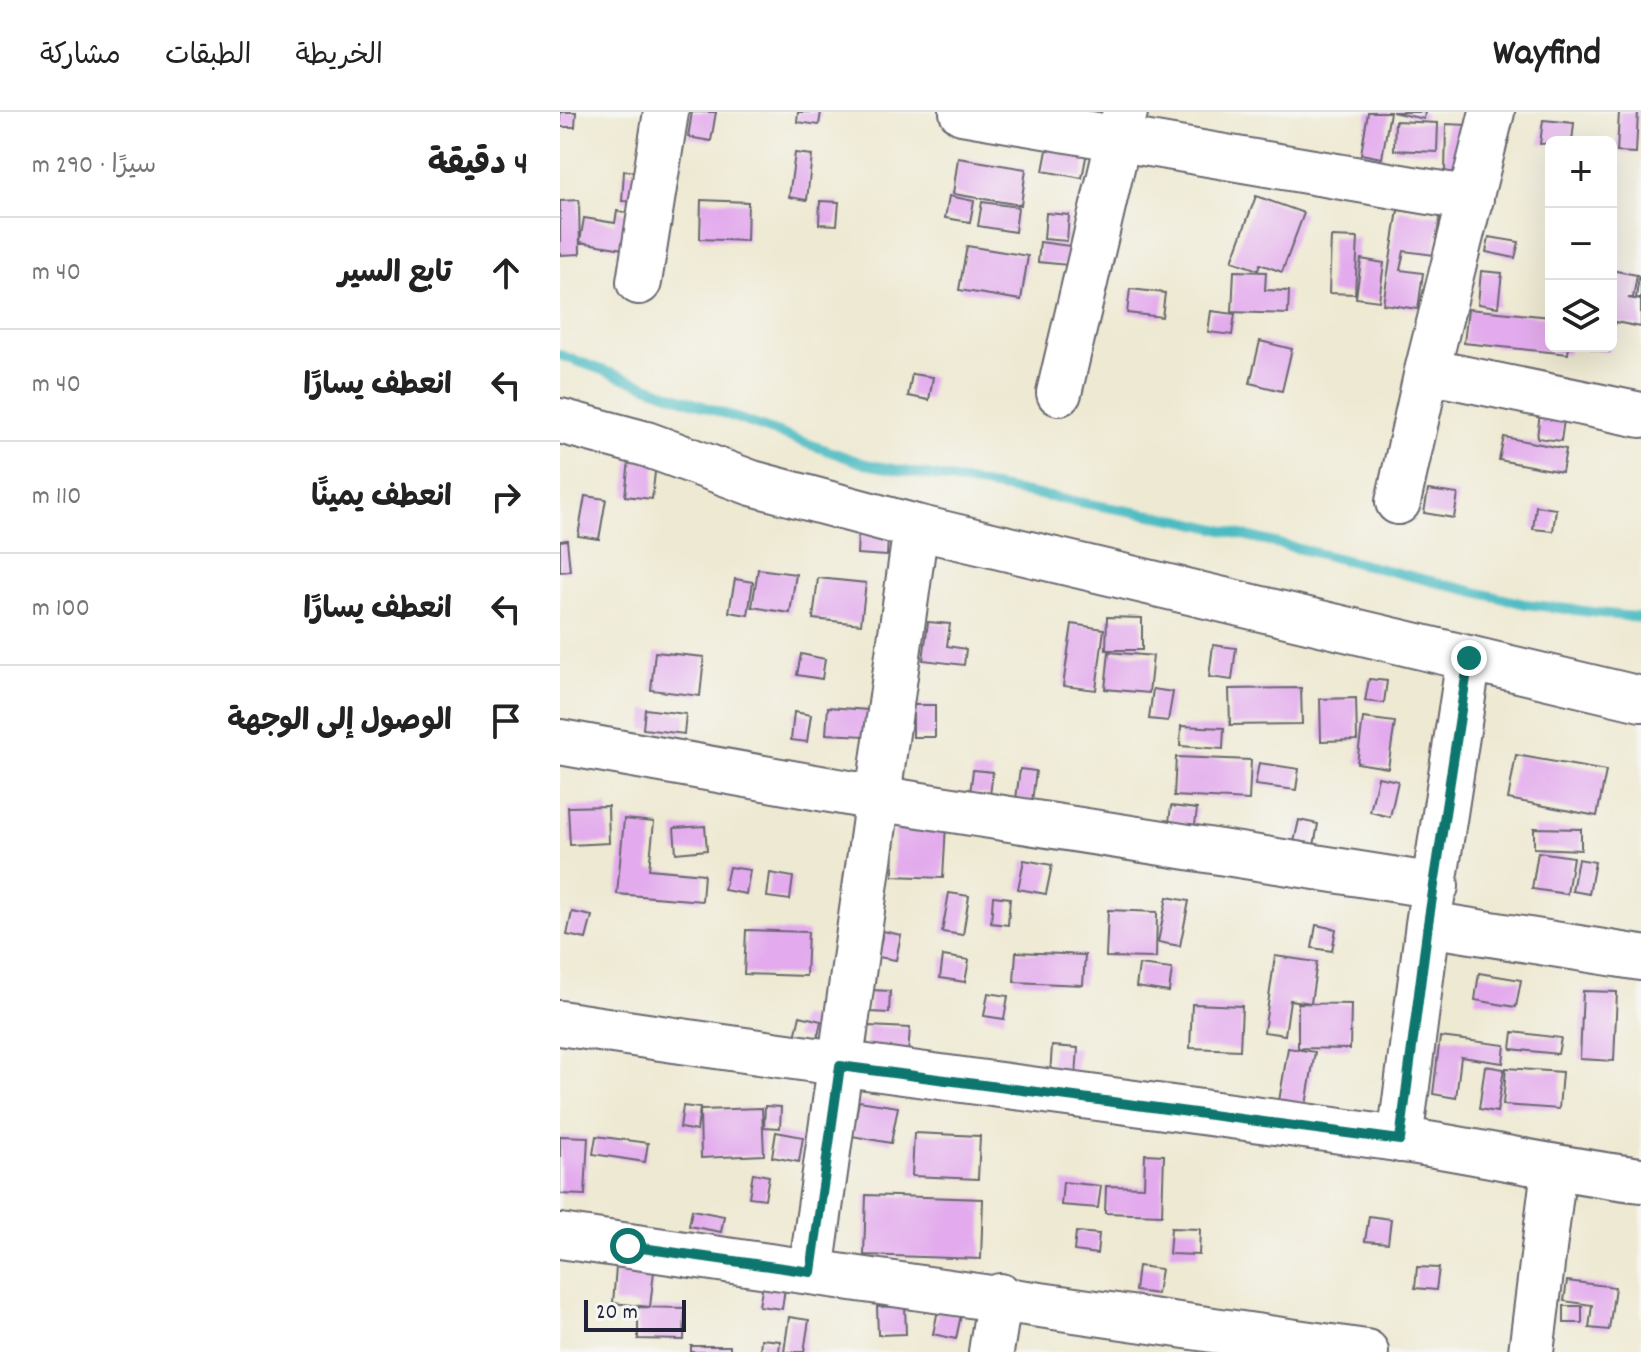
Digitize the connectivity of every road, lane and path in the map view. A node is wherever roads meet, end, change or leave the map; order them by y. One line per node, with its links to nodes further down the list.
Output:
1 (666, 112): 6 (street)
2 (962, 112): 4 (street)
3 (1492, 112): 5 (street)
4 (1122, 125): 5 (street); 8 (street)
5 (1471, 199): 7 (street)
6 (639, 282)
7 (1427, 371): 9 (street); 11 (street)
8 (1059, 393)
9 (1641, 415)
10 (560, 421): 12 (street)
11 (1398, 502)
12 (916, 527): 13 (street); 16 (street)
13 (1469, 658): 14 (street); 17 (street)
14 (1641, 699)
15 (560, 742): 16 (street)
16 (876, 798): 17 (street); 20 (street)
17 (1432, 905): 18 (street); 21 (street)
18 (1641, 958)
19 (560, 1023): 20 (street)
20 (840, 1066): 21 (street); 25 (street)
21 (1400, 1140): 22 (street)
22 (1554, 1169): 23 (street); 30 (street)
23 (1641, 1180)
24 (560, 1236): 25 (street)
25 (811, 1272): 26 (street)
26 (1000, 1296): 27 (street); 28 (street)
27 (1176, 1340): 29 (street)
28 (991, 1352)
29 (1366, 1352)
30 (1531, 1352)

